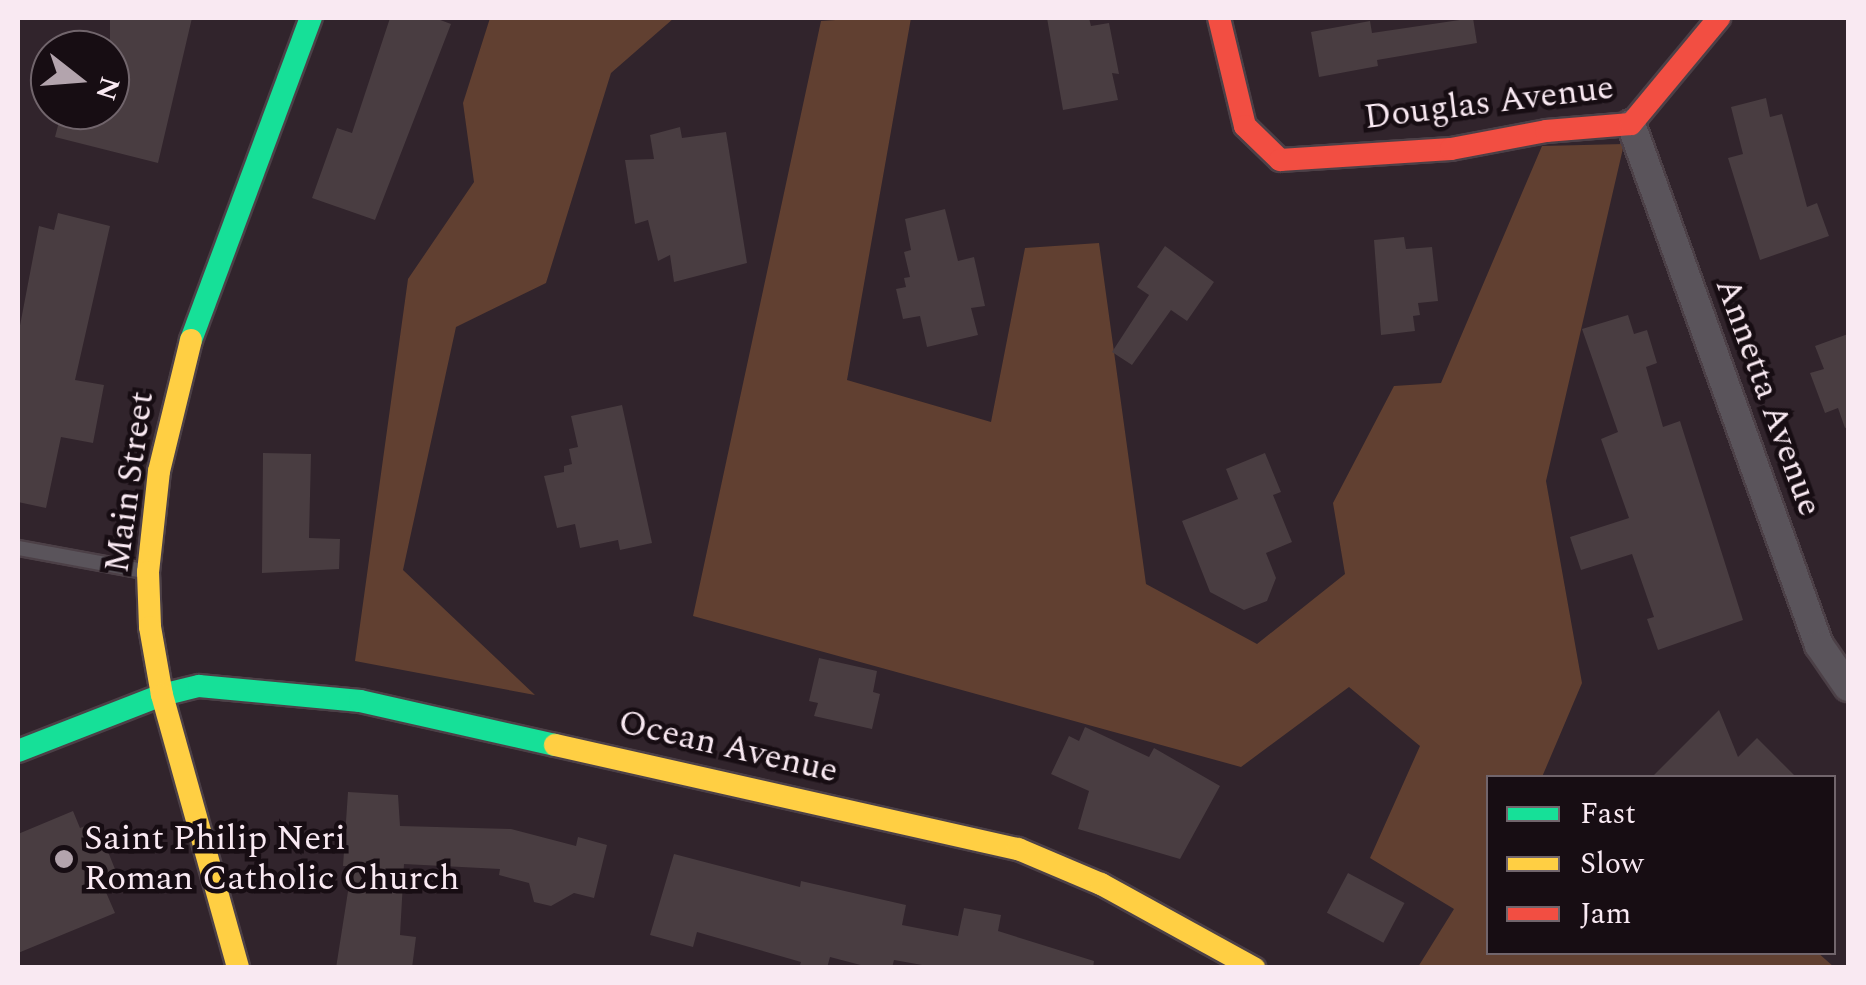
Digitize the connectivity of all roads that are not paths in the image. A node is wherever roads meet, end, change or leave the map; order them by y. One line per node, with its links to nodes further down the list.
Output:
1 (310, 18): 6 (main road, Main Street)
2 (1218, 18): 4 (main road, Douglas Avenue)
3 (1718, 18): 4 (main road, Douglas Avenue)
4 (1631, 124): 7 (street, Annetta Avenue)
5 (18, 548): 6 (lane)
6 (148, 572): 8 (main road, Main Street)
7 (1848, 687)
8 (162, 696): 9 (main road, Ocean Avenue); 10 (main road, Main Street); 11 (main road, Ocean Avenue)
9 (18, 751)
10 (238, 968)
11 (1254, 968)

